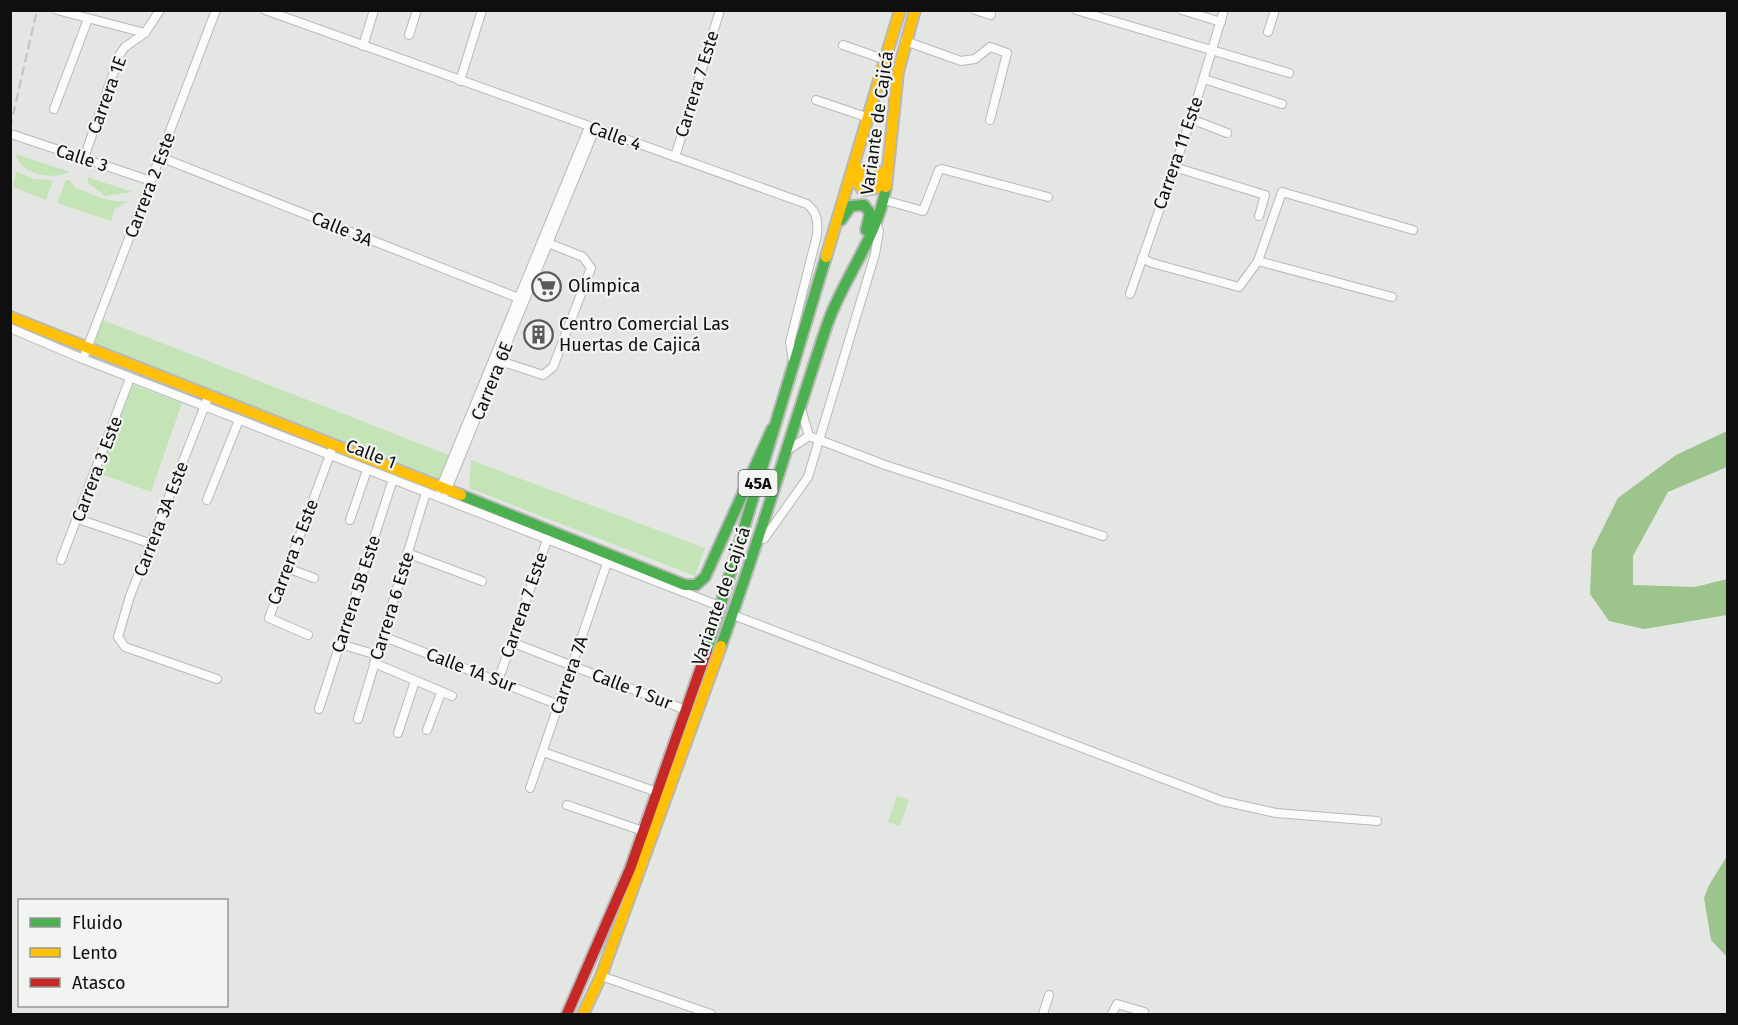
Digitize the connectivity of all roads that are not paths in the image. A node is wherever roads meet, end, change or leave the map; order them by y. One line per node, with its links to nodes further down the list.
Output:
1 (57, 10): 17 (street)
2 (160, 10): 20 (street, Carrera 1E)
3 (216, 10): 41 (street, Carrera 2 Este)
4 (265, 10): 24 (street, Calle 4)
5 (374, 10): 24 (street)
6 (417, 10): 21 (street)
7 (482, 10): 29 (street)
8 (720, 10): 43 (street, Carrera 7 Este)
9 (900, 10): 26 (main road, Variante de Cajicá / 45A)
10 (915, 10): 22 (main road, Variante de Cajicá / 45A)
11 (975, 10): 16 (street)
12 (1076, 10): 25 (street)
13 (1182, 10): 18 (street)
14 (1224, 10): 18 (street, Carrera 11 Este)
15 (1275, 10): 19 (street)
16 (991, 15)
17 (88, 18): 20 (street); 32 (street)
18 (1221, 22): 25 (street, Carrera 11 Este)
19 (1268, 32)
20 (145, 33): 42 (street, Carrera 1E)
21 (410, 35)
22 (905, 41): 35 (street); 39 (main road, Variante de Cajicá / 45A)
23 (843, 45): 26 (street)
24 (363, 46): 29 (street, Calle 4)
25 (1213, 49): 27 (street); 28 (street, Carrera 11 Este)
26 (886, 60): 33 (main road, Variante de Cajicá / 45A)
27 (1289, 73)
28 (1203, 78): 31 (street); 34 (street, Carrera 11 Este)
29 (460, 81): 36 (street, Calle 4)
30 (816, 100): 33 (street)
31 (1282, 104)
32 (54, 109)
33 (868, 118): 37 (main road, Variante de Cajicá / 45A)
34 (1191, 119): 38 (street); 44 (street, Carrera 11 Este)
35 (990, 120)
36 (592, 128): 43 (street, Calle 4); 51 (street, Carrera 6E); 58 (street, Carrera 6E)
37 (864, 132): 39 (main road); 52 (main road, Variante de Cajicá / 45A)
38 (1227, 133)
39 (893, 134): 47 (main road, Variante de Cajicá / 45A)
40 (14, 135): 42 (street, Calle 3)
41 (160, 157): 45 (street, Carrera 2 Este); 58 (street, Calle 3A)
42 (84, 158): 45 (street, Calle 3)
43 (675, 158): 64 (street, Calle 4)
44 (1174, 167): 48 (street); 54 (street, Carrera 11 Este)
45 (151, 181): 61 (street, Carrera 2 Este)
46 (1048, 197): 47 (street)
47 (884, 200): 49 (main road, Variante de Cajicá / 45A)
48 (1259, 216)
49 (876, 222): 53 (main road, Variante de Cajicá / 45A); 71 (street)
50 (1413, 230): 55 (street)
51 (548, 243): 58 (street, Carrera 6E); 63 (street)
52 (829, 243): 53 (main road); 64 (main road, Variante de Cajicá / 45A)
53 (859, 255): 67 (main road, Variante de Cajicá / 45A)
54 (1142, 258): 55 (street); 56 (street, Carrera 11 Este)
55 (1258, 261): 57 (street)
56 (1130, 294)
57 (1392, 297)
58 (522, 299): 63 (street, Carrera 6E); 77 (street, Carrera 6E)
59 (10, 317): 61 (main road, Calle 1)
60 (10, 328): 62 (street, Calle 1)
61 (87, 348): 62 (street, Carrera 2 Este); 66 (main road, Calle 1)
62 (83, 359): 65 (street, Calle 1)
63 (500, 361): 77 (street, Carrera 6E)
64 (793, 365): 69 (main road, Variante de Cajicá / 45A)
65 (130, 378): 66 (street, Calle 1); 79 (street, Carrera 3 Este)
66 (206, 401): 68 (street, Calle 1); 72 (main road, Calle 1); 83 (street, Carrera 3A Este)
67 (800, 407): 70 (street); 73 (main road, Variante de Cajicá / 45A)
68 (238, 420): 72 (street, Calle 1); 78 (street)
69 (774, 426): 81 (main road, Calle 1); 91 (main road, Variante de Cajicá / 45A)
70 (809, 436): 71 (street); 73 (street)
71 (820, 440): 82 (street); 84 (street)
72 (332, 451): 74 (street, Calle 1); 77 (main road, Calle 1); 88 (street, Carrera 5 Este)
73 (785, 452): 84 (main road, Variante de Cajicá / 45A)
74 (367, 470): 75 (street, Calle 1); 80 (street)
75 (393, 479): 76 (street, Calle 1); 96 (street, Carrera 5B Este)
76 (426, 492): 77 (street, Calle 1); 85 (street, Carrera 6 Este)
77 (442, 493): 81 (main road, Calle 1)
78 (207, 500)
79 (78, 519): 83 (street); 86 (street, Carrera 3 Este)
80 (350, 520)
81 (549, 535): 87 (street, Calle 1); 95 (street, Carrera 7 Este)
82 (1103, 536)
83 (152, 544): 99 (street, Carrera 3A Este)
84 (756, 551): 92 (main road, Variante de Cajicá / 45A)
85 (407, 553): 90 (street); 94 (street, Carrera 6 Este)
86 (61, 560)
87 (607, 563): 91 (street, Calle 1); 98 (street, Carrera 7A)
88 (287, 568): 89 (street); 93 (street, Carrera 5 Este)
89 (314, 578)
90 (482, 581)
91 (722, 607): 106 (main road, Variante de Cajicá / 45A)
92 (733, 615): 114 (street); 116 (main road, Variante de Cajicá / 45A)
93 (308, 635)
94 (382, 636): 97 (street, Carrera 6 Este); 101 (street, Calle 1A Sur)
95 (511, 642): 98 (street, Calle 1 Sur); 101 (street, Carrera 7 Este)
96 (340, 644): 97 (street); 105 (street, Carrera 5B Este)
97 (376, 659): 100 (street); 107 (street, Carrera 6 Este)
98 (572, 666): 104 (street, Carrera 7A); 106 (street, Calle 1 Sur)
99 (217, 678)
100 (416, 681): 102 (street); 109 (street)
101 (498, 681): 104 (street, Calle 1A Sur)
102 (441, 693): 103 (street); 108 (street)
103 (452, 696)
104 (559, 705): 110 (street, Carrera 7A)
105 (320, 709)
106 (686, 710): 112 (main road, Variante de Cajicá / 45A)
107 (358, 719)
108 (428, 730)
109 (398, 733)
110 (543, 752): 111 (street, Carrera 7A); 112 (street)
111 (530, 788)
112 (657, 792): 115 (main road, Variante de Cajicá / 45A)
113 (567, 806): 115 (street)
114 (1377, 820)
115 (643, 831): 119 (main road, Variante de Cajicá / 45A)
116 (601, 976): 120 (main road, Variante de Cajicá / 45A); 121 (street)
117 (1049, 995): 122 (street)
118 (1144, 1012): 123 (street)
119 (567, 1014)
120 (583, 1014)
121 (711, 1014)
122 (1043, 1014)
123 (1112, 1014)

